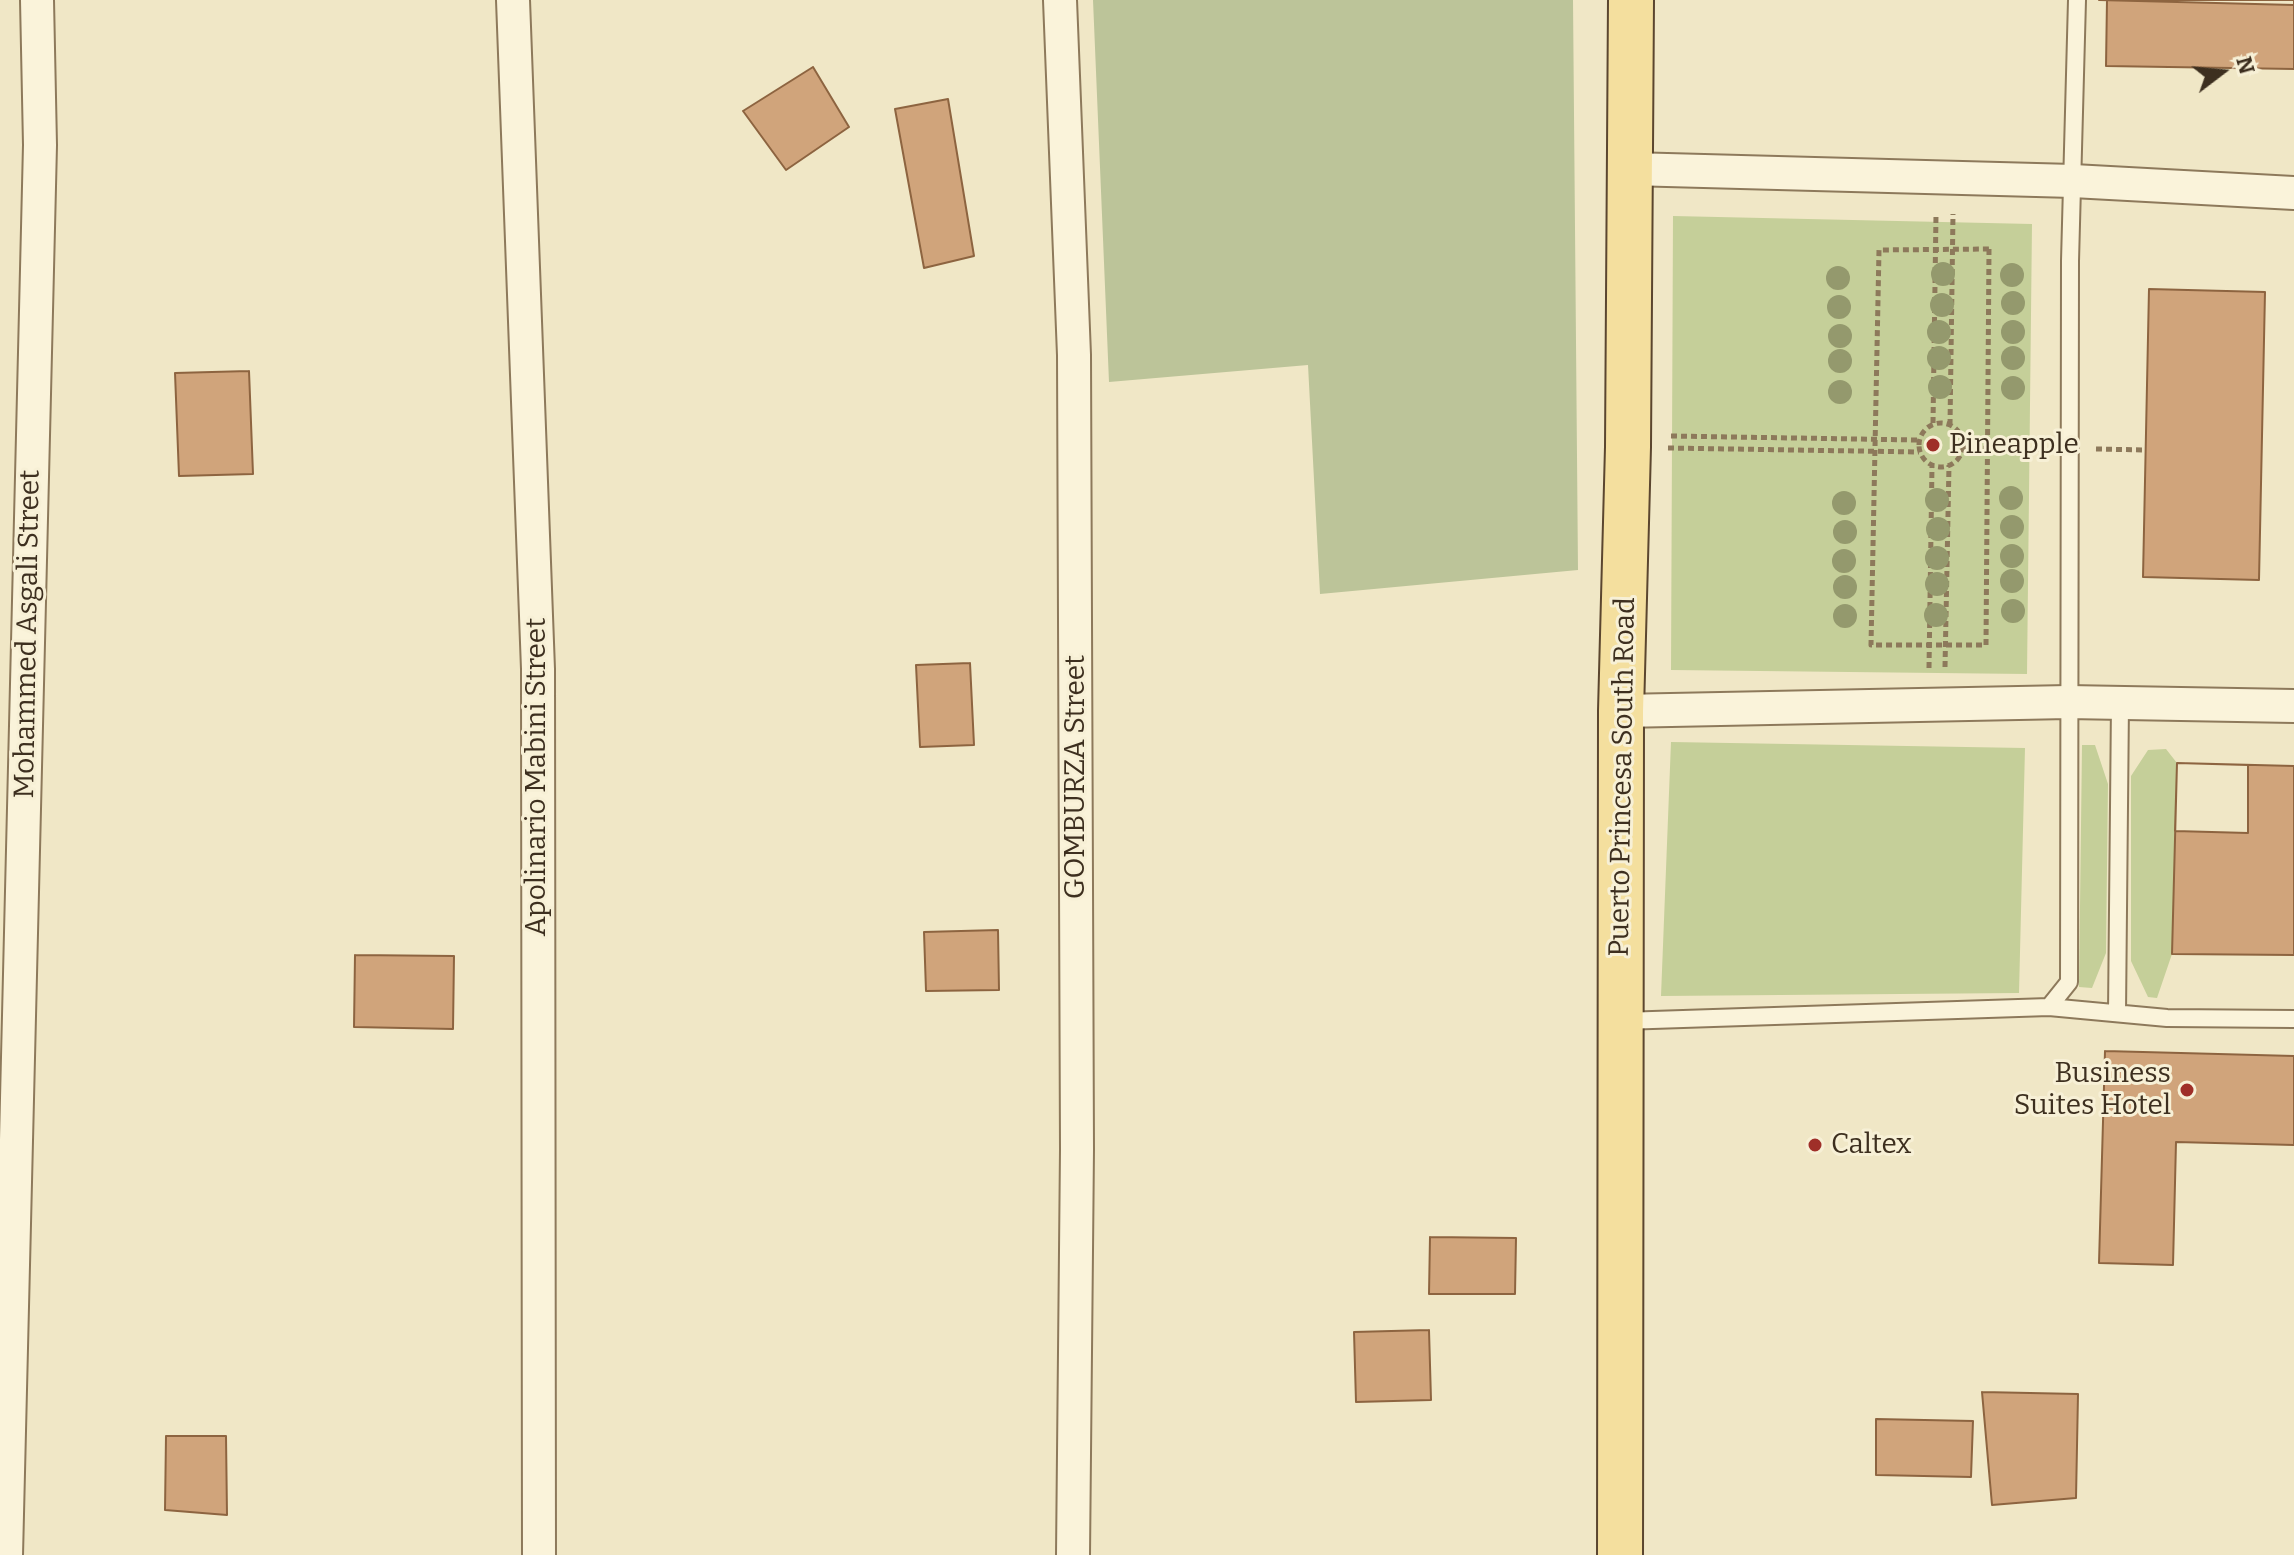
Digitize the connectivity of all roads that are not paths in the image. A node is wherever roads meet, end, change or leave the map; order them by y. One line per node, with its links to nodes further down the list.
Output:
1 (37, 0): 17 (street, Mohammed Asgali Street)
2 (513, 0): 18 (street, Apolinario Mabini Street)
3 (1060, 0): 19 (street, GOMBURZA Street)
4 (1631, 0): 6 (main road, Puerto Princesa South Road)
5 (2077, 0): 7 (lane)
6 (1630, 169): 7 (street); 12 (main road, Puerto Princesa South Road)
7 (2073, 181): 8 (street); 9 (lane)
8 (2294, 193)
9 (2068, 702): 10 (street); 12 (street); 13 (lane)
10 (2120, 703): 11 (street); 14 (lane)
11 (2294, 706)
12 (1621, 711): 16 (main road, Puerto Princesa South Road)
13 (2049, 1007): 14 (lane); 16 (lane)
14 (2117, 1013): 15 (lane)
15 (2294, 1019)
16 (1620, 1021): 20 (main road, Puerto Princesa South Road)
17 (6, 1555)
18 (539, 1555)
19 (1073, 1555)
20 (1620, 1555)

